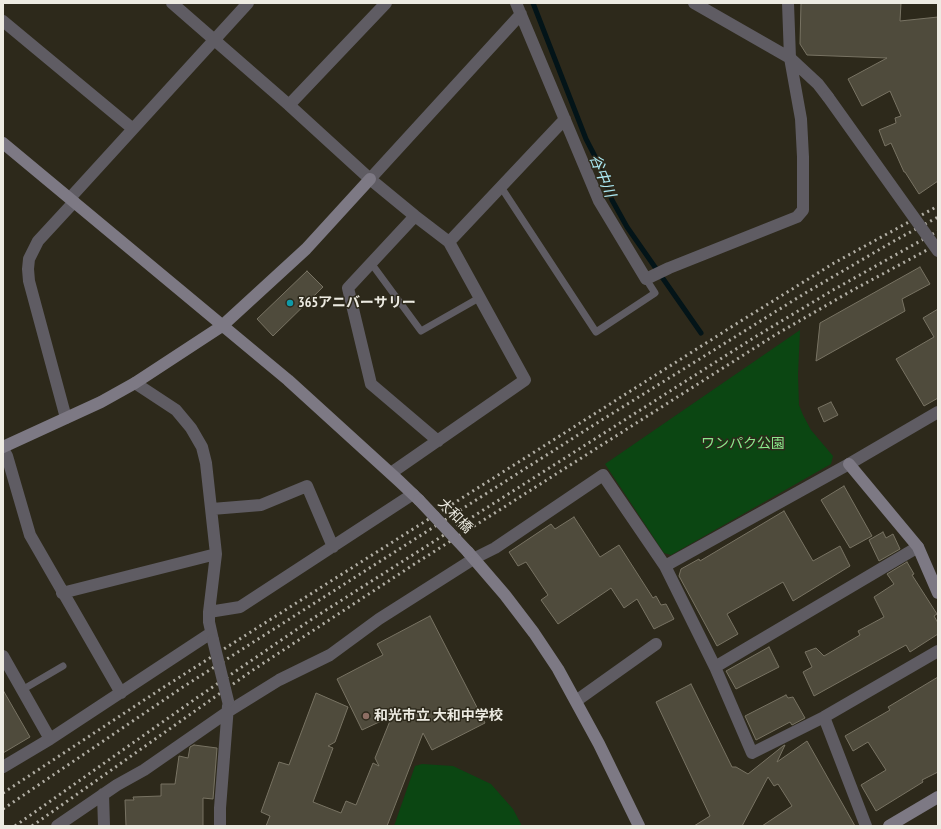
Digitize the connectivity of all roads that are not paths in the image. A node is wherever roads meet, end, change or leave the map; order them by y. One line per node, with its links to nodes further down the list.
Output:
1 (172, 3): 8 (street)
2 (248, 3): 8 (street)
3 (386, 3): 10 (street)
4 (694, 3): 9 (street)
5 (788, 3): 9 (street)
6 (518, 8): 11 (street); 14 (street)
7 (3, 21): 12 (street)
8 (214, 40): 10 (street); 12 (street)
9 (790, 58): 19 (street, bridge); 21 (street)
10 (289, 105): 14 (street)
11 (565, 119): 15 (street); 21 (street)
12 (133, 129): 16 (street)
13 (3, 144): 16 (street, 大和橋)
14 (370, 179): 17 (street); 23 (street)
15 (501, 187): 18 (street); 21 (lane)
16 (72, 200): 23 (street, 大和橋); 26 (street)
17 (414, 216): 18 (street); 20 (street)
18 (449, 242): 22 (street)
19 (938, 252)
20 (371, 263): 22 (lane); 27 (street)
21 (646, 279)
22 (479, 298): 27 (street)
23 (222, 326): 24 (street); 30 (street, 大和橋)
24 (135, 383): 26 (street); 32 (street)
25 (938, 412): 29 (street)
26 (66, 418): 28 (street)
27 (438, 441): 30 (street)
28 (3, 448): 38 (street)
29 (849, 464): 34 (street); 37 (street)
30 (391, 473): 31 (street, 大和橋)
31 (416, 497): 33 (street); 36 (street, 大和橋, bridge)
32 (212, 509): 33 (street); 35 (street)
33 (333, 547): 40 (street)
34 (918, 547): 39 (street); 46 (street)
35 (216, 554): 38 (street); 40 (street)
36 (472, 555): 37 (street); 49 (street, 大和橋); 50 (street)
37 (665, 566): 46 (street)
38 (62, 593): 48 (street)
39 (938, 593)
40 (209, 612): 41 (street)
41 (212, 637): 48 (street); 50 (street, bridge)
42 (656, 644): 49 (street)
43 (938, 651): 51 (street)
44 (3, 656): 47 (street)
45 (63, 666): 47 (lane)
46 (715, 667): 51 (street)
47 (22, 690): 52 (street)
48 (121, 693): 52 (street)
49 (576, 701): 59 (street, 大和橋)
50 (228, 706): 54 (street); 58 (street)
51 (824, 717): 60 (street)
52 (50, 739): 53 (street)
53 (3, 766)
54 (103, 794): 56 (street); 57 (street)
55 (938, 797): 61 (street)
56 (57, 826)
57 (104, 826)
58 (220, 826)
59 (639, 826)
60 (866, 826)
61 (889, 826)

